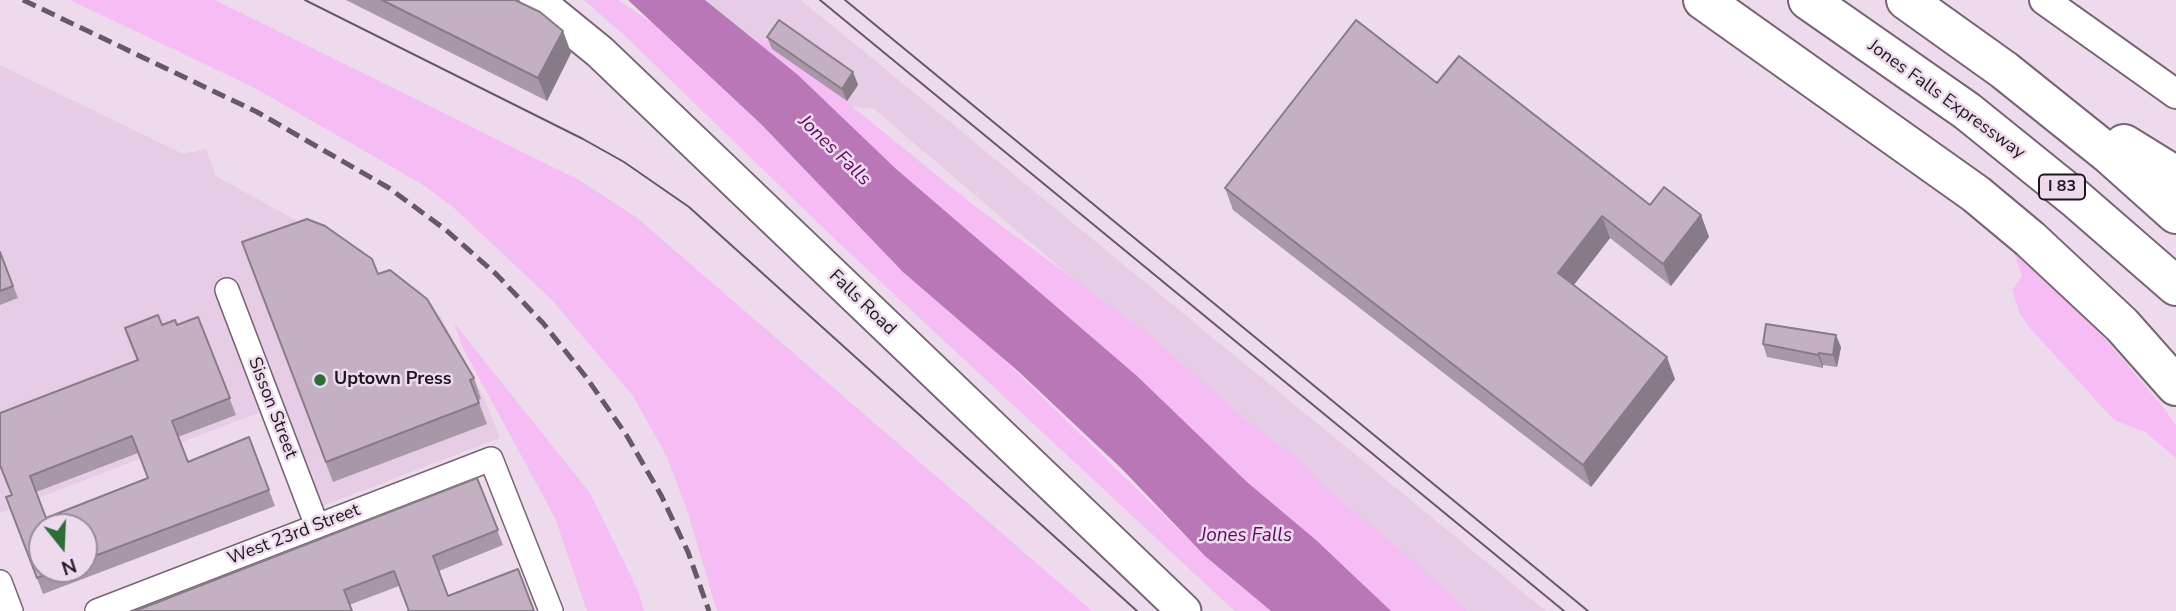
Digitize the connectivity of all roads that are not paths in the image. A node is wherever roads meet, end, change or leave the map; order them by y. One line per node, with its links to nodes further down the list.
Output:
1 (536, 0): 18 (main road, Falls Road)
2 (1703, 0): 12 (highway)
3 (1808, 0): 10 (highway, Jones Falls Expressway / I 83)
4 (1906, 0): 6 (highway)
5 (2044, 0): 7 (street)
6 (2004, 69): 8 (highway); 9 (highway)
7 (2176, 94)
8 (2176, 176)
9 (2176, 214)
10 (2176, 286)
11 (227, 290): 13 (street, Sisson Street)
12 (2176, 386)
13 (317, 526): 16 (street, West 23rd Street); 17 (street, West 23rd Street)
14 (0, 582): 15 (street)
15 (11, 611)
16 (97, 611)
17 (551, 611)
18 (1184, 611)

